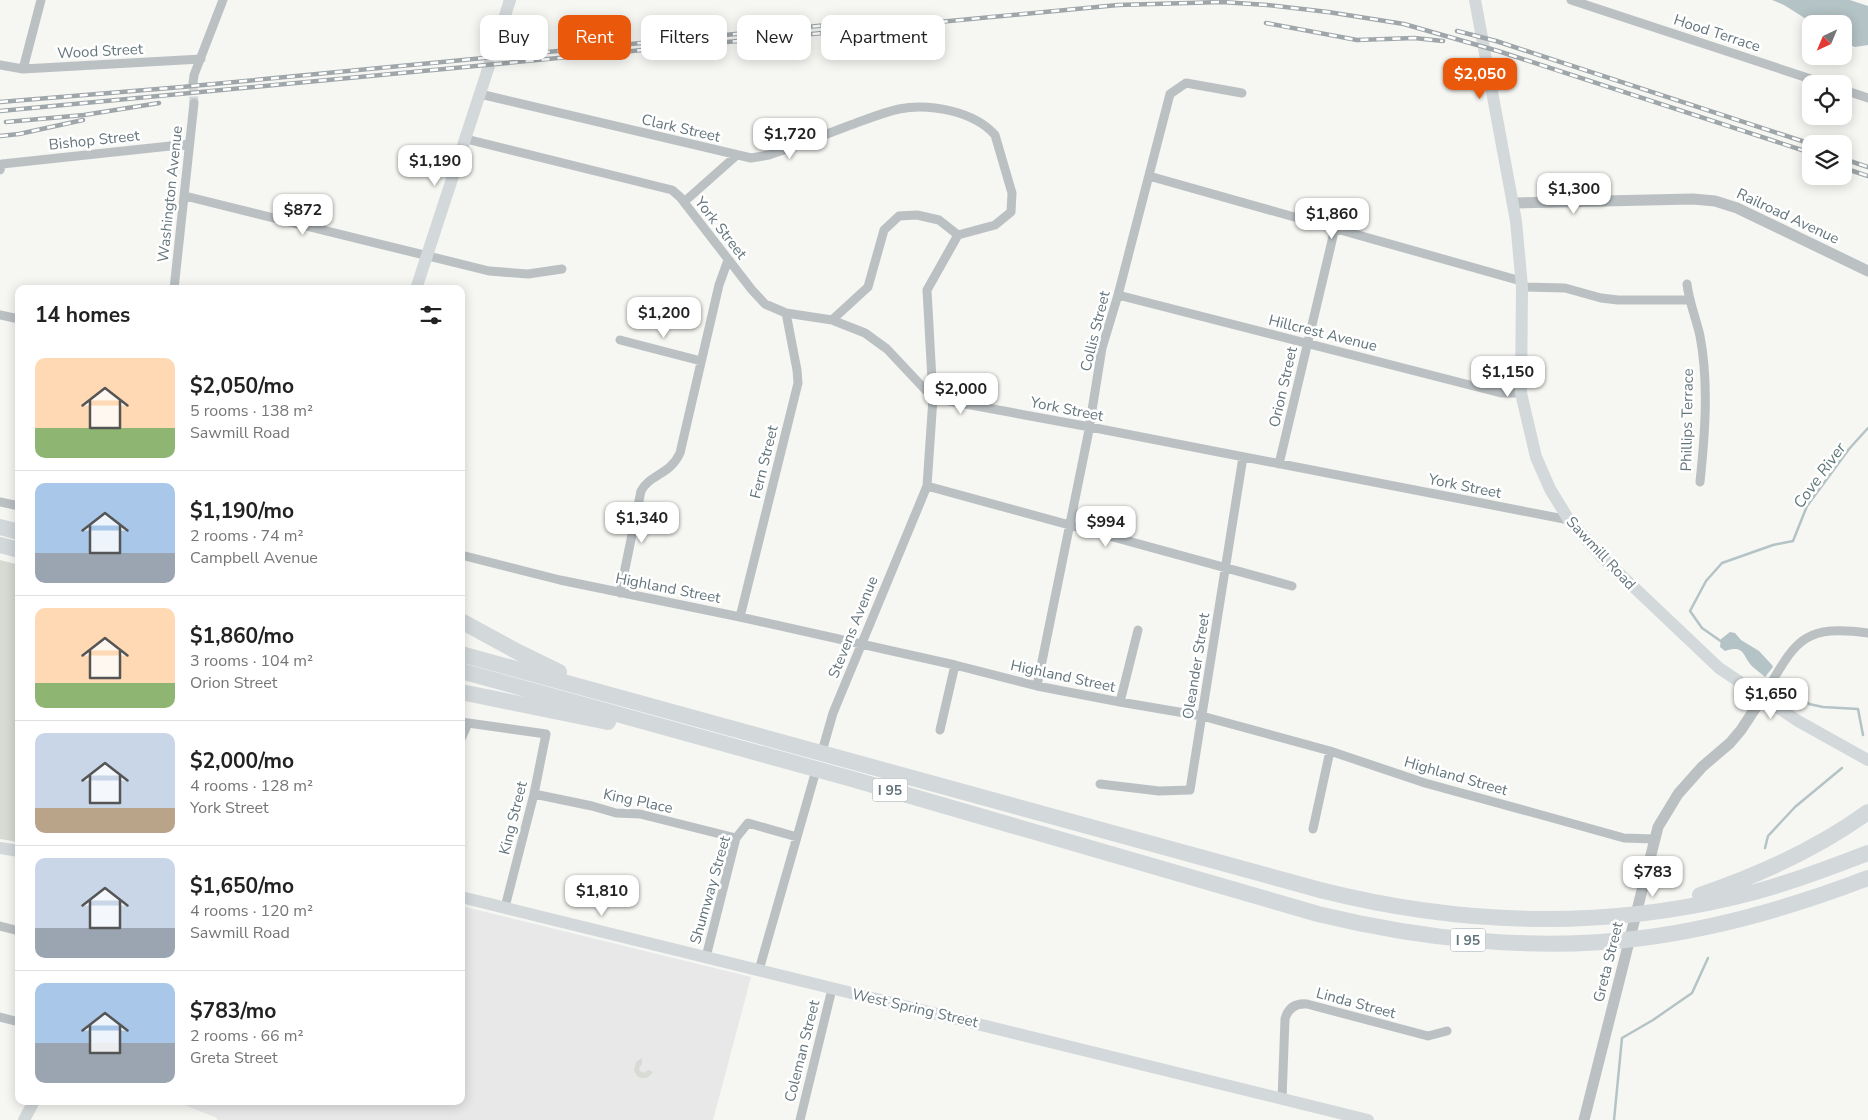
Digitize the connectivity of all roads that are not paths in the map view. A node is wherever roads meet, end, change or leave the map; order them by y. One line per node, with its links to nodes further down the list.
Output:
1 (41, 0): 9 (street)
2 (223, 0): 7 (street)
3 (510, 0): 6 (main road)
4 (1476, 0): 25 (main road, Sawmill Road)
5 (1571, 0): 11 (street, Hood Terrace)
6 (505, 15)
7 (201, 59): 9 (street, Wood Street); 12 (street)
8 (0, 66): 9 (street, Wood Street)
9 (23, 69)
10 (487, 72): 15 (main road)
11 (1802, 76)
12 (193, 84)
13 (1242, 93): 22 (street, Collis Street)
14 (1852, 93): 16 (street)
15 (480, 94): 18 (main road); 20 (street, Clark Street)
16 (1868, 98)
17 (194, 103): 19 (street, Washington Avenue)
18 (466, 138): 24 (street, York Street); 28 (main road)
19 (189, 144): 21 (street, Bishop Street); 23 (street, Washington Avenue)
20 (738, 155): 24 (street); 27 (street, Clark Street)
21 (1, 167)
22 (1149, 176): 26 (street); 36 (street, Collis Street)
23 (185, 196): 28 (street); 34 (street, Washington Avenue)
24 (684, 202): 29 (street, York Street)
25 (1513, 203): 31 (street, Railroad Avenue); 32 (main road, Sawmill Road)
26 (1335, 228): 32 (street); 43 (street, Orion Street)
27 (958, 235): 41 (street); 46 (street, Stevens Avenue)
28 (428, 254): 30 (street); 35 (main road)
29 (728, 260): 38 (street, York Street); 44 (street)
30 (562, 269)
31 (1868, 271)
32 (1521, 284): 37 (street); 45 (main road, Sawmill Road)
33 (1687, 284): 37 (street, Phillips Terrace)
34 (174, 285)
35 (417, 285)
36 (1118, 295): 43 (street, Hillcrest Avenue); 47 (street, Collis Street)
37 (1689, 300): 50 (street, Phillips Terrace)
38 (786, 313): 41 (street, York Street); 64 (street, Fern Street)
39 (0, 315): 40 (street)
40 (15, 319)
41 (832, 320): 46 (street, York Street)
42 (620, 340): 44 (street)
43 (1307, 343): 45 (street, Hillcrest Avenue); 49 (street, Orion Street)
44 (701, 361): 63 (street)
45 (1521, 393): 54 (main road, Sawmill Road)
46 (933, 398): 47 (street, York Street); 51 (street, Stevens Avenue)
47 (1090, 427): 48 (street, York Street); 55 (street, Collis Street)
48 (1243, 457): 49 (street, York Street); 61 (street, Oleander Street)
49 (1279, 464): 54 (street, York Street)
50 (1700, 482)
51 (927, 486): 55 (street); 68 (street, Stevens Avenue)
52 (0, 502): 53 (street)
53 (15, 505)
54 (1569, 520): 74 (main road, Sawmill Road)
55 (1069, 526): 61 (street); 72 (street, Collis Street)
56 (0, 527): 57 (highway)
57 (15, 531)
58 (0, 545): 59 (highway)
59 (15, 549)
60 (465, 556): 63 (street, Highland Street)
61 (1225, 567): 62 (street); 76 (street, Oleander Street)
62 (1292, 586)
63 (620, 593): 64 (street, Highland Street)
64 (740, 616): 68 (street, Highland Street)
65 (465, 622): 77 (highway)
66 (1138, 630): 75 (street)
67 (1868, 633): 74 (street)
68 (860, 644): 70 (street, Highland Street); 87 (street, Stevens Avenue)
69 (465, 655): 77 (highway, I 95)
70 (955, 665): 72 (street, Highland Street); 79 (street)
71 (465, 672): 81 (highway, I 95)
72 (1037, 686): 75 (street, Highland Street)
73 (465, 693): 81 (highway)
74 (1762, 698): 82 (main road, Sawmill Road); 89 (street, Greta Street)
75 (1120, 702): 76 (street, Highland Street)
76 (1202, 716): 80 (street, Highland Street); 83 (street, Oleander Street)
77 (696, 719): 96 (highway, I 95)
78 (465, 722): 84 (street, King Street)
79 (940, 730)
80 (1330, 751): 86 (street); 89 (street, Highland Street)
81 (771, 757): 93 (highway, I 95)
82 (1868, 760)
83 (1100, 784)
84 (534, 794): 88 (street, King Place); 95 (street, King Street)
85 (1868, 812): 96 (highway)
86 (1313, 829)
87 (797, 837): 88 (street, Shumway Street); 100 (street, Stevens Avenue)
88 (736, 838): 99 (street, Shumway Street)
89 (1654, 840): 110 (street, Greta Street)
90 (0, 848): 91 (main road)
91 (15, 850)
92 (1868, 853): 96 (highway, I 95)
93 (1868, 878)
94 (465, 898): 95 (main road, West Spring Street)
95 (505, 907): 99 (main road, West Spring Street)
96 (1646, 914)
97 (0, 926): 98 (street)
98 (15, 930)
99 (706, 957): 100 (main road, West Spring Street)
100 (759, 970): 101 (main road, West Spring Street)
101 (832, 989): 105 (main road, West Spring Street); 108 (street, Coleman Street)
102 (0, 1017): 103 (street)
103 (15, 1021)
104 (1447, 1032): 105 (street, Linda Street)
105 (1282, 1099): 109 (main road, West Spring Street)
106 (32, 1105): 107 (main road)
107 (24, 1120)
108 (800, 1120)
109 (1368, 1120)
110 (1584, 1120)

